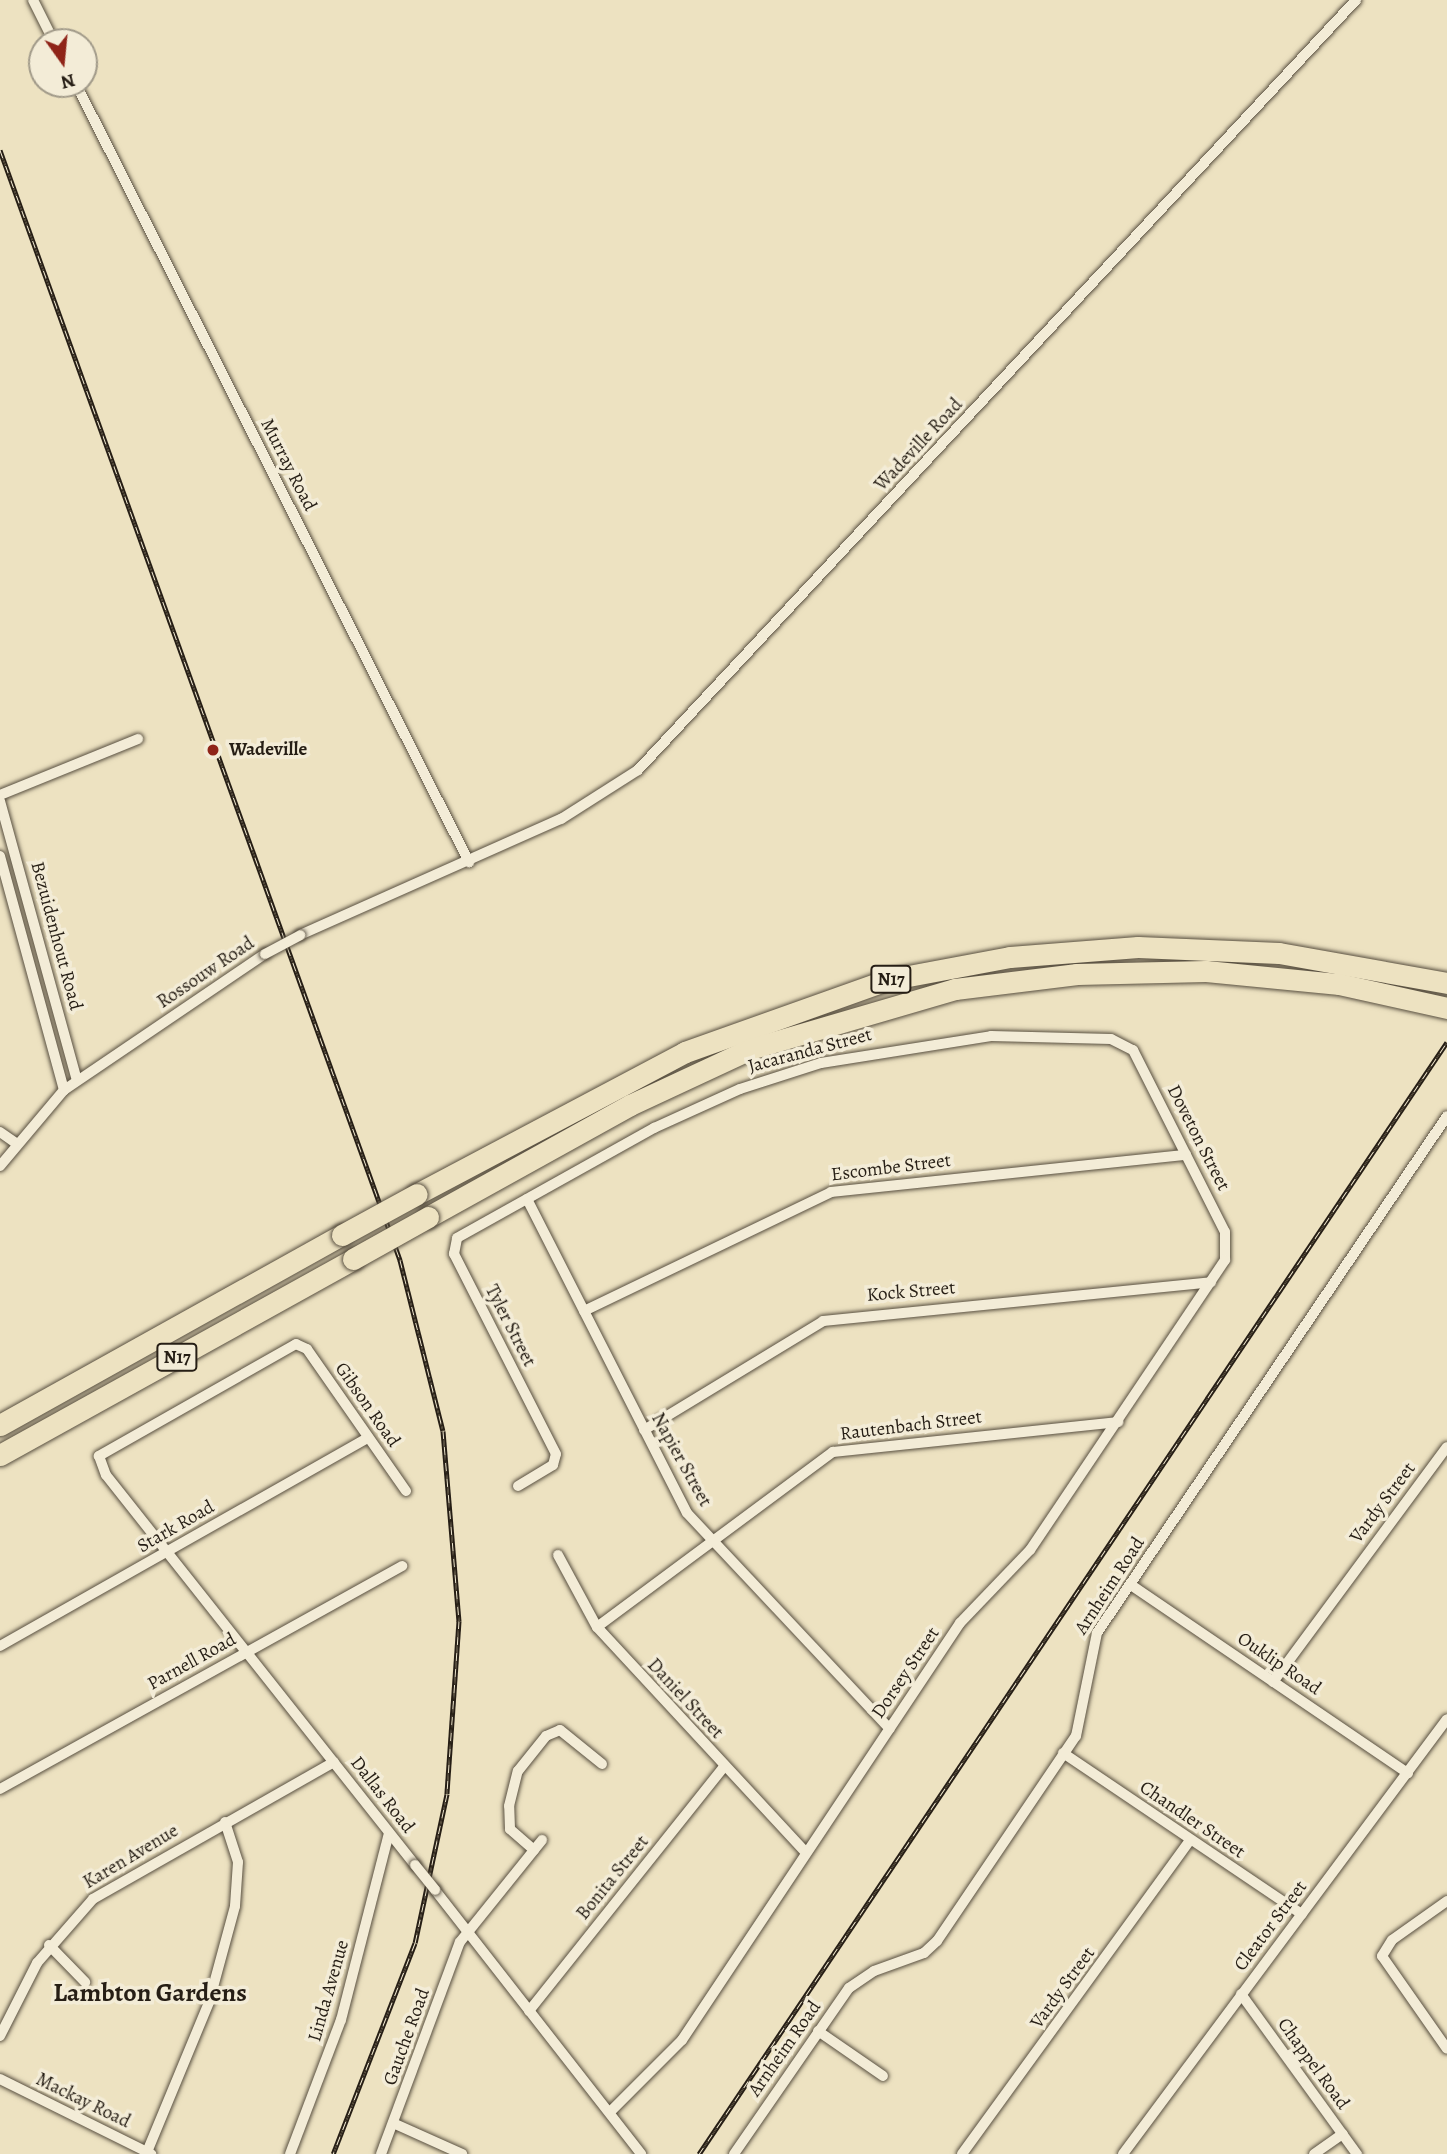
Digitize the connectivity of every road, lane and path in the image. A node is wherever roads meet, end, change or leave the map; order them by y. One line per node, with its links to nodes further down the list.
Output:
1 (33, 0): 3 (street)
2 (1356, 0): 9 (street, Wadeville Road)
3 (47, 28)
4 (83, 98): 9 (street, Murray Road)
5 (138, 739): 6 (street)
6 (0, 795)
7 (0, 801): 10 (street, Bezuidenhout Road)
8 (0, 856): 11 (street, Bezuidenhout Road)
9 (468, 862): 15 (street, Rossouw Road, bridge)
10 (40, 944): 11 (street); 15 (street, Bezuidenhout Road)
11 (26, 949): 16 (street, Bezuidenhout Road)
12 (1447, 983): 28 (highway, N17, bridge)
13 (1447, 1008): 34 (highway, N17, bridge)
14 (1128, 1045): 22 (street, Doveton Street); 24 (street, Jacaranda Street)
15 (77, 1080): 16 (street, Rossouw Road)
16 (64, 1090): 21 (street, Rossouw Road)
17 (1447, 1116): 19 (street, Arnheim Road)
18 (0, 1132): 21 (street)
19 (1435, 1134): 20 (street); 45 (street, Arnheim Road)
20 (1447, 1138)
21 (16, 1143): 23 (street, Rossouw Road)
22 (1186, 1155): 25 (street, Doveton Street); 27 (street, Escombe Street)
23 (0, 1166)
24 (527, 1199): 27 (street, Napier Street); 39 (street, Tyler Street)
25 (1227, 1251): 26 (street, Dorsey Street)
26 (1211, 1282): 30 (street, Dorsey Street); 32 (street, Kock Street)
27 (584, 1311): 32 (street, Napier Street)
28 (165, 1334): 29 (highway); 31 (highway, N17)
29 (0, 1412)
30 (1118, 1422): 41 (street, Rautenbach Street); 51 (street, Dorsey Street)
31 (0, 1425)
32 (644, 1430): 41 (street, Napier Street)
33 (368, 1437): 37 (street, Gibson Road); 40 (street, Gibson Road); 42 (street, Stark Road)
34 (19, 1444): 36 (highway, N17); 38 (highway)
35 (1447, 1447): 49 (street, Vardy Street)
36 (0, 1455)
37 (99, 1456): 42 (street, Dallas Road)
38 (0, 1460)
39 (518, 1486)
40 (406, 1491)
41 (713, 1541): 46 (street, Rautenbach Street); 51 (street, Napier Street)
42 (168, 1552): 47 (street, Stark Road); 48 (street, Dallas Road)
43 (558, 1555): 46 (street, Daniel Street)
44 (402, 1566): 48 (street, Parnell Road)
45 (1131, 1585): 49 (street, Ouklip Road); 52 (street, Arnheim Road)
46 (597, 1627): 55 (street, Daniel Street)
47 (0, 1646)
48 (247, 1652): 53 (street, Dallas Road); 57 (street, Parnell Road)
49 (1273, 1682): 56 (street, Ouklip Road)
50 (1447, 1719): 56 (street, Cleator Street)
51 (890, 1729): 63 (street, Dorsey Street)
52 (1063, 1753): 61 (street, Chandler Street); 71 (street, Arnheim Road)
53 (334, 1762): 58 (street, Karen Avenue); 59 (street, Dallas Road)
54 (602, 1764): 62 (street)
55 (724, 1767): 63 (street, Daniel Street); 70 (street, Bonita Street)
56 (1408, 1773): 65 (street, Cleator Street)
57 (0, 1789)
58 (225, 1822): 67 (street, Karen Avenue); 79 (street)
59 (389, 1833): 66 (street, Dallas Road, bridge); 80 (street, Linda Avenue)
60 (542, 1840): 62 (street, Gauche Road)
61 (1190, 1840): 65 (street, Chandler Street); 85 (street, Vardy Street)
62 (534, 1850): 66 (street, Gauche Road)
63 (805, 1852): 76 (street, Dorsey Street)
64 (1447, 1901): 73 (street)
65 (1302, 1914): 69 (street, Cleator Street)
66 (468, 1933): 70 (street, Dallas Road); 77 (street, Gauche Road)
67 (49, 1945): 68 (street); 72 (street, Karen Avenue)
68 (85, 1982)
69 (1241, 1994): 78 (street, Chappel Road); 86 (street, Cleator Street)
70 (529, 2011): 76 (street, Dallas Road)
71 (818, 2031): 74 (street); 84 (street, Arnheim Road)
72 (0, 2036)
73 (1447, 2049)
74 (883, 2076)
75 (0, 2079): 79 (street, Mackay Road)
76 (610, 2112): 83 (street, Dallas Road)
77 (393, 2123): 81 (street, Gauche Road); 82 (street)
78 (1343, 2134): 87 (street); 88 (street, Chappel Road)
79 (149, 2153)
80 (290, 2154)
81 (381, 2154)
82 (462, 2154)
83 (641, 2154)
84 (734, 2154)
85 (961, 2154)
86 (1123, 2154)
87 (1314, 2154)
88 (1357, 2154)

